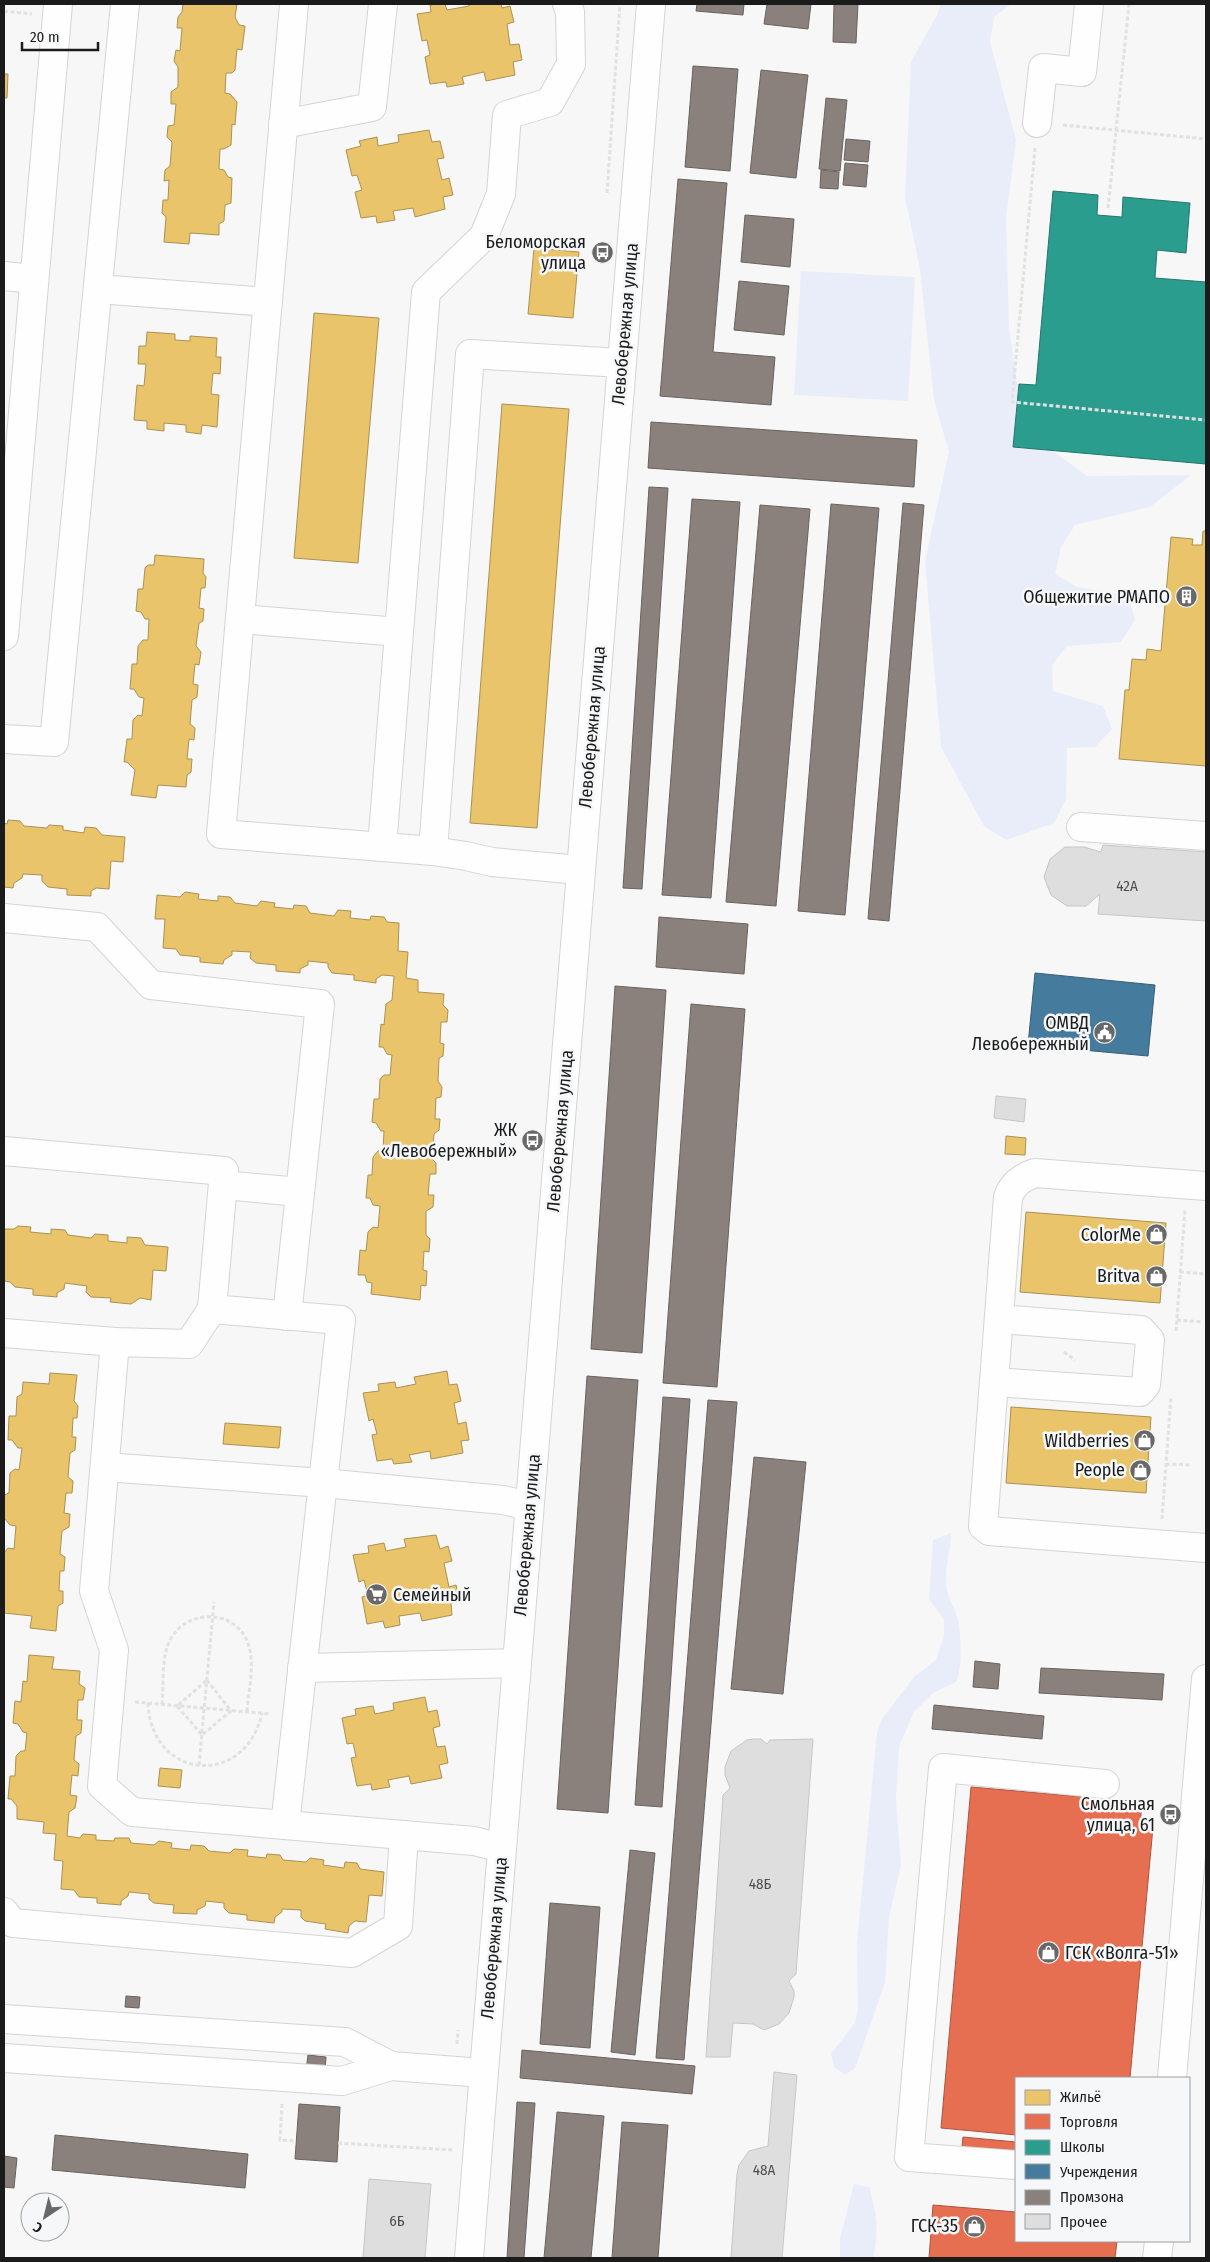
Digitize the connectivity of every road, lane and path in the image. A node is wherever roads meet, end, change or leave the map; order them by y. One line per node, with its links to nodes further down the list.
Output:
1 (58, 4): 15 (street)
2 (125, 4): 16 (street)
3 (294, 4): 10 (street)
4 (383, 4): 10 (street)
5 (567, 4): 21 (street)
6 (651, 4): 18 (street, Левобережная улица)
7 (1089, 4): 9 (street)
8 (1129, 4): 11 (path)
9 (1037, 122): 11 (path); 19 (path)
10 (283, 124): 17 (street)
11 (1116, 130): 12 (path); 13 (path)
12 (1206, 139)
13 (1108, 208)
14 (4, 276): 15 (street)
15 (34, 279): 22 (street)
16 (98, 289): 17 (street); 23 (street)
17 (268, 302): 20 (street)
18 (621, 363): 27 (street); 28 (street, Левобережная улица)
19 (1206, 420)
20 (240, 619): 21 (street); 26 (street)
21 (399, 632): 26 (street)
22 (4, 636)
23 (4, 739)
24 (1081, 827): 25 (street)
25 (1206, 836)
26 (382, 847): 27 (street)
27 (433, 851): 28 (street)
28 (580, 870): 50 (street, Левобережная улица)
29 (4, 918): 33 (street)
30 (4, 1151): 31 (street)
31 (223, 1185): 33 (street); 36 (street)
32 (1197, 1185): 34 (path); 38 (street)
33 (300, 1192): 37 (street)
34 (1180, 1272): 35 (path); 39 (path)
35 (1206, 1274)
36 (212, 1309): 37 (street); 43 (street)
37 (287, 1316): 49 (street)
38 (999, 1319): 44 (street); 44 (street)
39 (1177, 1320): 40 (path); 42 (path)
40 (1203, 1322)
41 (4, 1332): 43 (street)
42 (1176, 1340)
43 (115, 1342): 48 (street)
44 (994, 1382): 51 (street)
45 (1172, 1389): 46 (path)
46 (1166, 1464): 47 (path); 51 (path)
47 (1190, 1465)
48 (104, 1468): 49 (street); 59 (street)
49 (323, 1483): 50 (street); 56 (street)
50 (529, 1506): 55 (street, Левобережная улица)
51 (1160, 1544): 52 (street)
52 (1206, 1548)
53 (214, 1602): 54 (path)
54 (212, 1616): 58 (path); 61 (path); 65 (path)
55 (517, 1663): 56 (street); 74 (street, Левобережная улица)
56 (302, 1668): 67 (street)
57 (1206, 1679): 71 (street)
58 (207, 1680): 62 (path); 63 (path); 64 (path)
59 (110, 1700): 60 (path); 72 (street)
60 (148, 1703): 61 (path); 69 (path)
61 (162, 1704): 62 (path)
62 (177, 1706): 63 (path); 68 (path)
63 (204, 1708): 64 (path); 68 (path)
64 (232, 1710): 65 (path); 68 (path)
65 (247, 1712): 66 (path)
66 (262, 1713): 67 (path); 69 (path)
67 (297, 1716): 72 (street)
68 (202, 1735): 69 (path)
69 (199, 1765)
70 (1105, 1784): 83 (street)
71 (1201, 1810): 80 (street)
72 (285, 1825): 73 (street)
73 (404, 1835): 74 (street); 75 (street)
74 (502, 1848): 79 (street, Левобережная улица)
75 (4, 1912)
76 (4, 2019): 78 (street)
77 (4, 2058): 78 (street)
78 (391, 2066): 79 (street)
79 (483, 2073): 82 (street, Левобережная улица)
80 (1172, 2077)
81 (338, 2143): 82 (path)
82 (478, 2152): 85 (street, Левобережная улица)
83 (1015, 2165)
84 (1159, 2242): 86 (street)
85 (469, 2258)
86 (1157, 2258)

